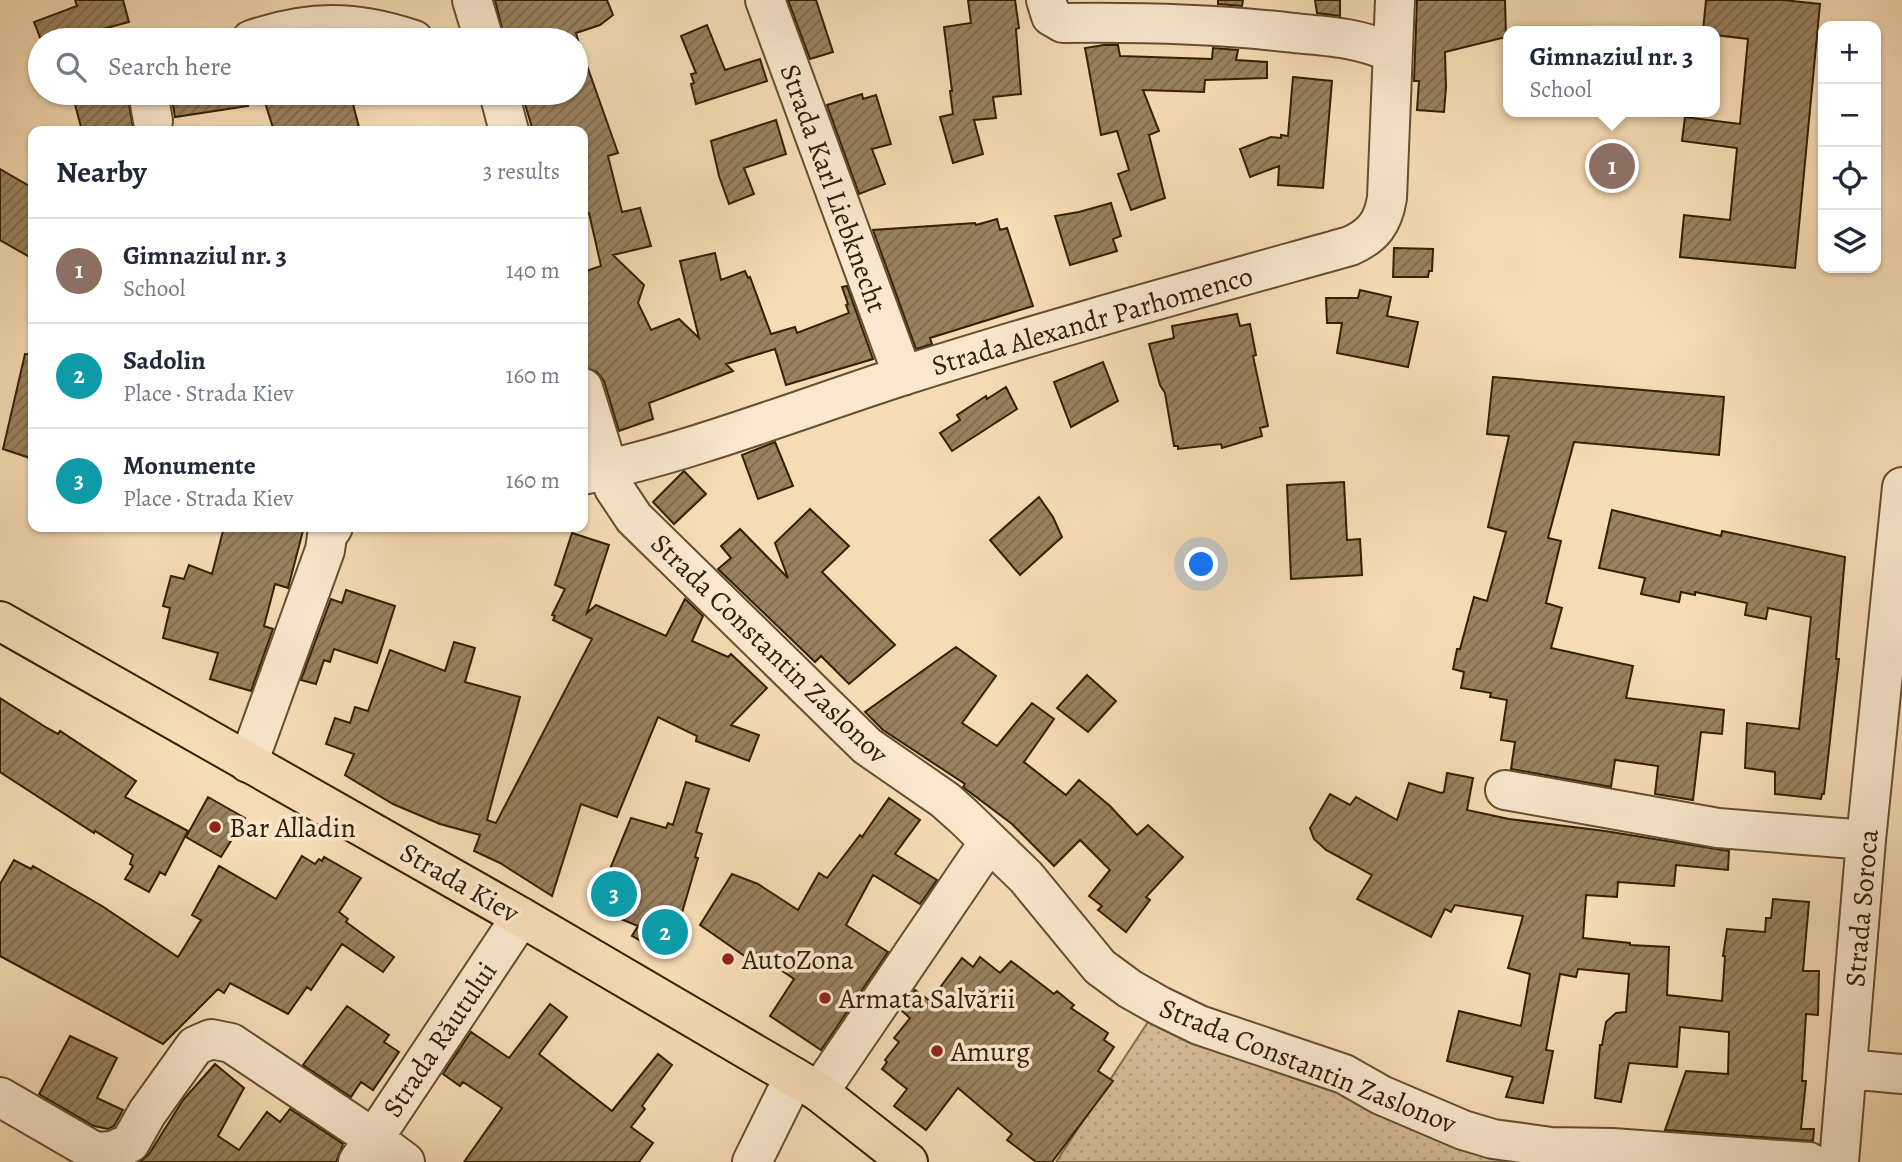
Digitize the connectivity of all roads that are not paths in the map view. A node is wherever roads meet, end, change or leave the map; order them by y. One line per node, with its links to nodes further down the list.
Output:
1 (472, 0): 7 (street)
2 (765, 0): 11 (street, Strada Karl Liebknecht)
3 (1046, 0): 8 (street)
4 (1395, 0): 8 (street, Strada Alexandr Parhomenco)
5 (295, 28): 6 (street)
6 (371, 28)
7 (480, 28)
8 (1392, 53): 11 (street, Strada Alexandr Parhomenco)
9 (502, 105): 10 (street)
10 (508, 126)
11 (903, 376): 13 (street, Strada Alexandr Parhomenco)
12 (588, 423): 13 (street, Strada Constantin Zaslonov)
13 (595, 472): 20 (street, Strada Constantin Zaslonov)
14 (1902, 487): 19 (street, Strada Soroca)
15 (330, 532): 17 (street)
16 (0, 621): 17 (main road, Strada Kiev)
17 (248, 764): 21 (main road, Strada Kiev)
18 (1505, 790): 19 (street)
19 (1866, 841): 22 (street, Strada Soroca)
20 (989, 842): 24 (street); 27 (street, Strada Constantin Zaslonov)
21 (521, 916): 24 (main road, Strada Kiev); 26 (street, Strada Răutului)
22 (1848, 1069): 23 (street); 32 (street, Strada Soroca)
23 (1902, 1074)
24 (807, 1084): 29 (street); 30 (main road, Strada Kiev)
25 (0, 1097): 26 (street)
26 (366, 1150): 28 (street)
27 (1547, 1155): 31 (street, Strada Constantin Zaslonov)
28 (405, 1162)
29 (752, 1162)
30 (908, 1162)
31 (1808, 1162)
32 (1839, 1162)

